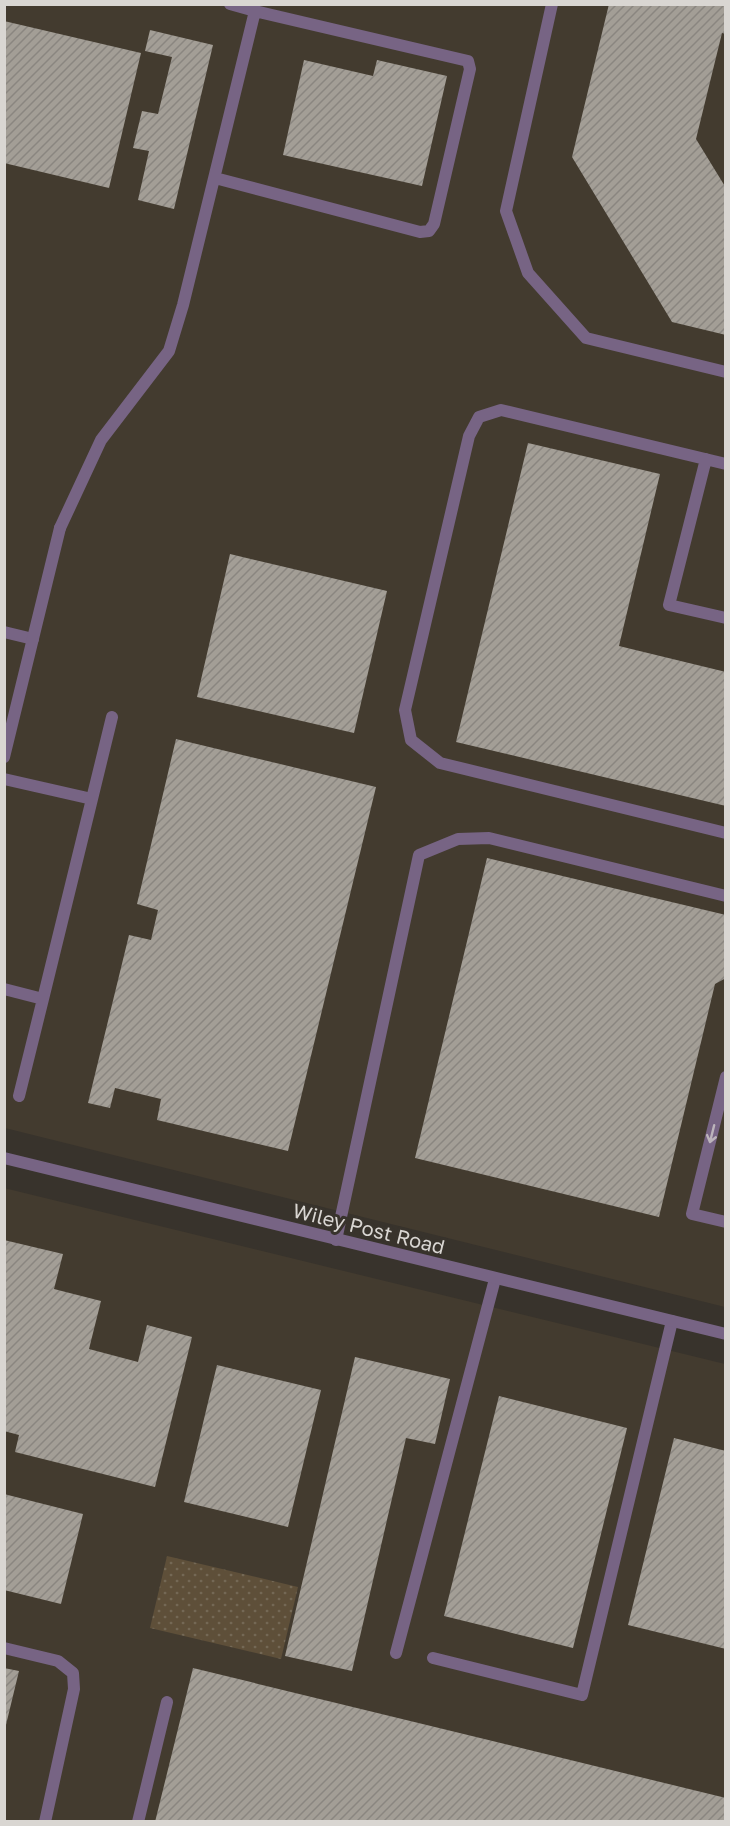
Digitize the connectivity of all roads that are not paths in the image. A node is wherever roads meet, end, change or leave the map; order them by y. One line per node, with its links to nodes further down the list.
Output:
1 (230, 4): 3 (street)
2 (552, 4): 5 (street)
3 (255, 11): 4 (street); 4 (street)
4 (215, 178): 10 (street)
5 (726, 372)
6 (706, 459): 7 (street); 8 (street); 15 (street)
7 (726, 464)
8 (726, 618)
9 (4, 632): 10 (street)
10 (33, 639): 12 (street)
11 (112, 717): 14 (street)
12 (4, 757)
13 (4, 779): 14 (street)
14 (92, 800): 18 (street)
15 (726, 833)
16 (726, 896): 23 (street)
17 (4, 989): 18 (street)
18 (43, 999): 20 (street)
19 (726, 1077): 22 (street, one-way to 22)
20 (19, 1096)
21 (4, 1158): 23 (street, Wiley Post Road)
22 (726, 1222)
23 (336, 1240): 24 (street, Wiley Post Road)
24 (495, 1279): 25 (street, Wiley Post Road); 28 (street)
25 (672, 1321): 26 (street, Wiley Post Road); 29 (street)
26 (726, 1334)
27 (4, 1648): 31 (street)
28 (396, 1653)
29 (433, 1658)
30 (167, 1702): 32 (street)
31 (45, 1821)
32 (138, 1821)

